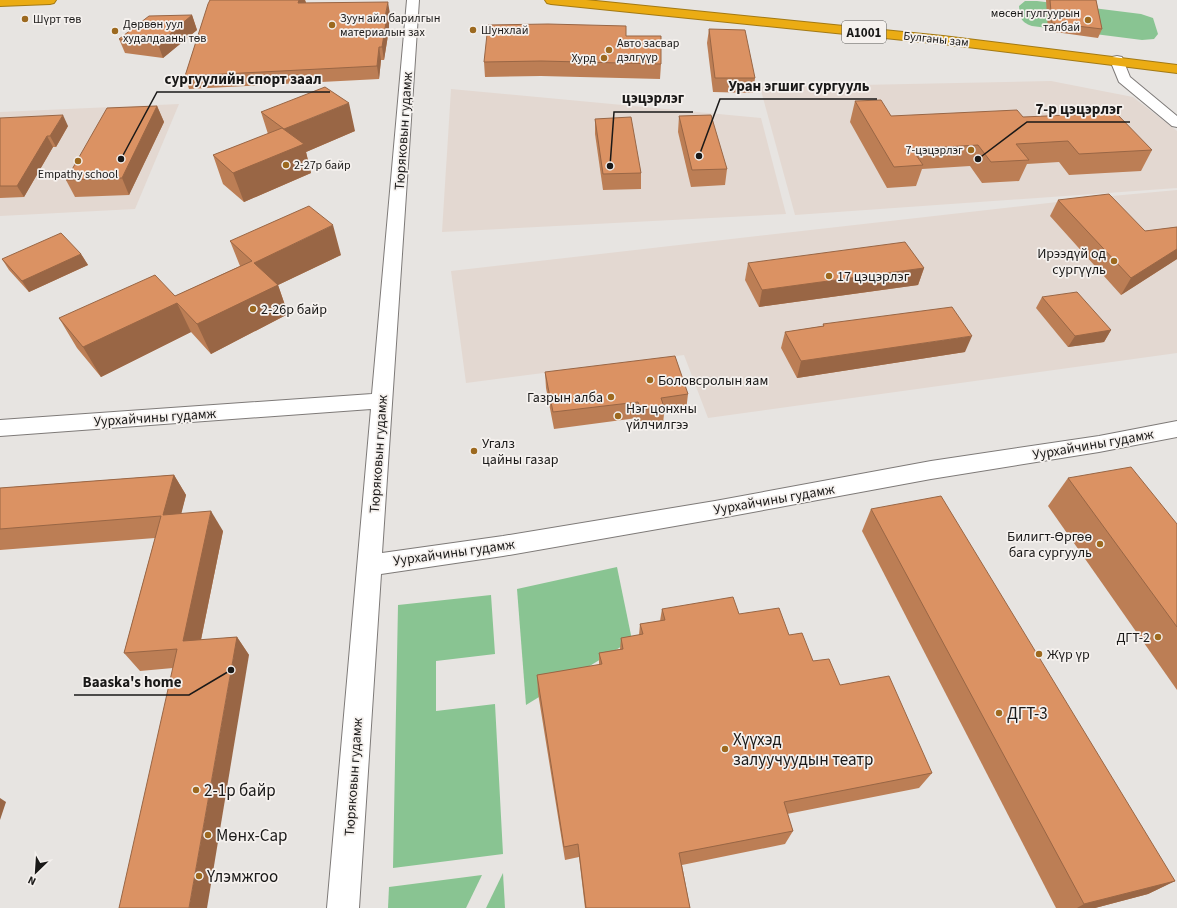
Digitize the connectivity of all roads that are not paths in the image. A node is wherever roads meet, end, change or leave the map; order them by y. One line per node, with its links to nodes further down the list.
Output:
1 (50, 0): 4 (highway)
2 (413, 0): 8 (street, Тюряковын гудамж)
3 (551, 0): 5 (highway, Булганы зам / A1001)
4 (0, 2)
5 (1117, 60): 6 (highway, Булганы зам / A1001); 7 (street)
6 (1177, 69)
7 (1177, 123)
8 (382, 401): 9 (street, Уурхайчины гудамж); 11 (street, Тюряковын гудамж)
9 (0, 428)
10 (1177, 429): 11 (street, Уурхайчины гудамж)
11 (369, 565): 12 (street, Тюряковын гудамж)
12 (343, 908)

